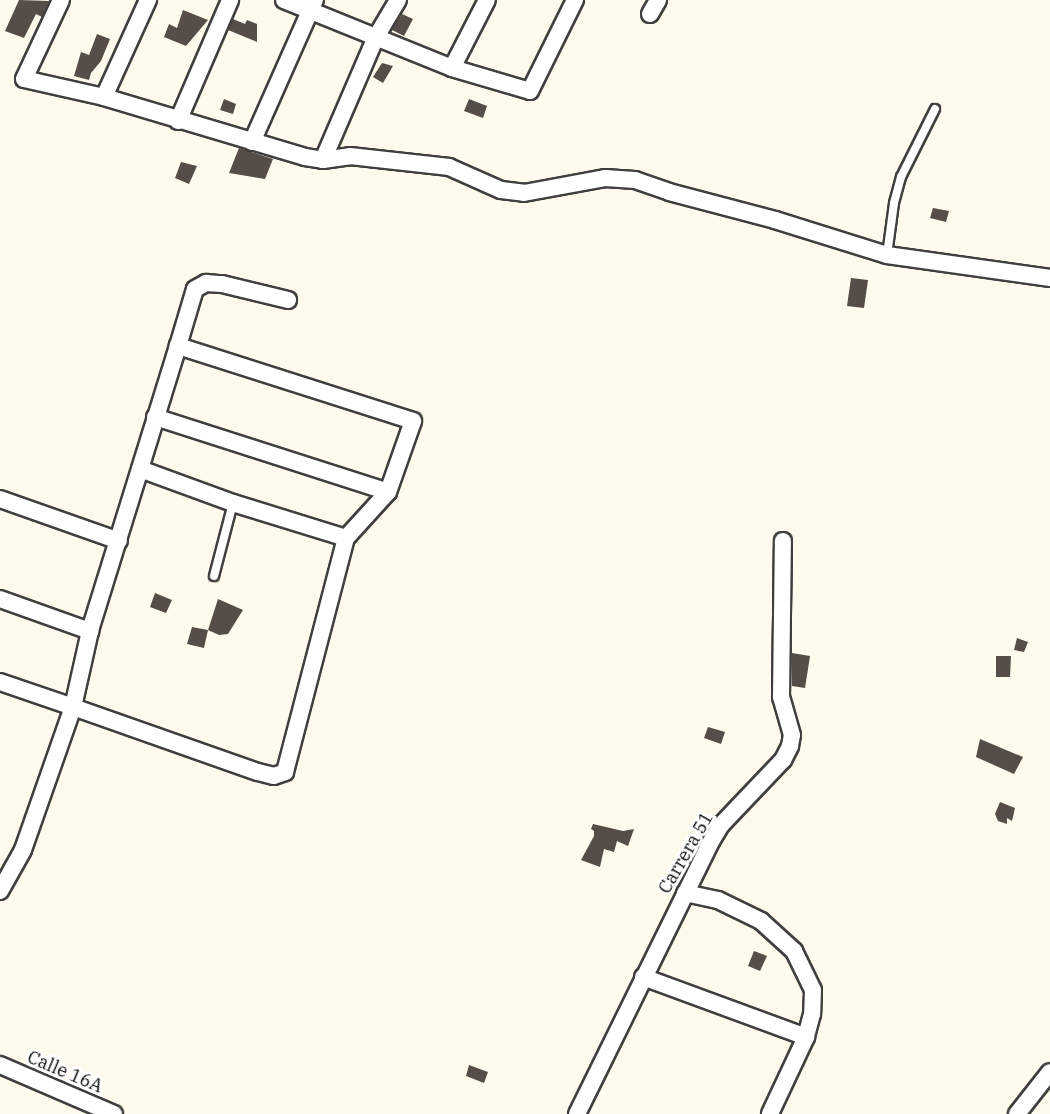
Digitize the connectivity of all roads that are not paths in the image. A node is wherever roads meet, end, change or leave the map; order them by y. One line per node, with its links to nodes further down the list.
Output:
1 (62, 0): 11 (street)
2 (148, 0): 11 (street)
3 (230, 0): 13 (street)
4 (284, 0): 8 (street)
5 (398, 0): 9 (street)
6 (486, 0): 10 (street)
7 (574, 0): 10 (street)
8 (312, 5): 9 (street); 14 (street)
9 (376, 37): 10 (street); 15 (street)
10 (452, 68)
11 (104, 97): 13 (street)
12 (935, 109): 16 (lane)
13 (178, 121): 14 (street)
14 (252, 142): 15 (street)
15 (323, 160): 16 (street)
16 (887, 255): 17 (street)
17 (1050, 278)
18 (288, 300): 19 (street)
19 (178, 346): 20 (street); 22 (street)
20 (155, 417): 21 (street); 22 (street)
21 (140, 469): 24 (street); 26 (street)
22 (388, 492): 25 (street)
23 (0, 499): 26 (street)
24 (233, 503): 25 (street); 28 (lane)
25 (346, 538): 32 (street)
26 (118, 541): 30 (street)
27 (783, 541): 34 (street, Carrera 51)
28 (213, 576)
29 (0, 599): 30 (street)
30 (90, 631): 32 (street)
31 (0, 682): 32 (street)
32 (73, 707): 33 (street)
33 (0, 891)
34 (685, 893): 35 (street, Carrera 51); 36 (street)
35 (643, 977): 36 (street); 40 (street, Carrera 51)
36 (806, 1038): 41 (street)
37 (0, 1065): 39 (street, Calle 16A)
38 (1050, 1072): 42 (street)
39 (114, 1114)
40 (577, 1114)
41 (770, 1114)
42 (1017, 1114)

